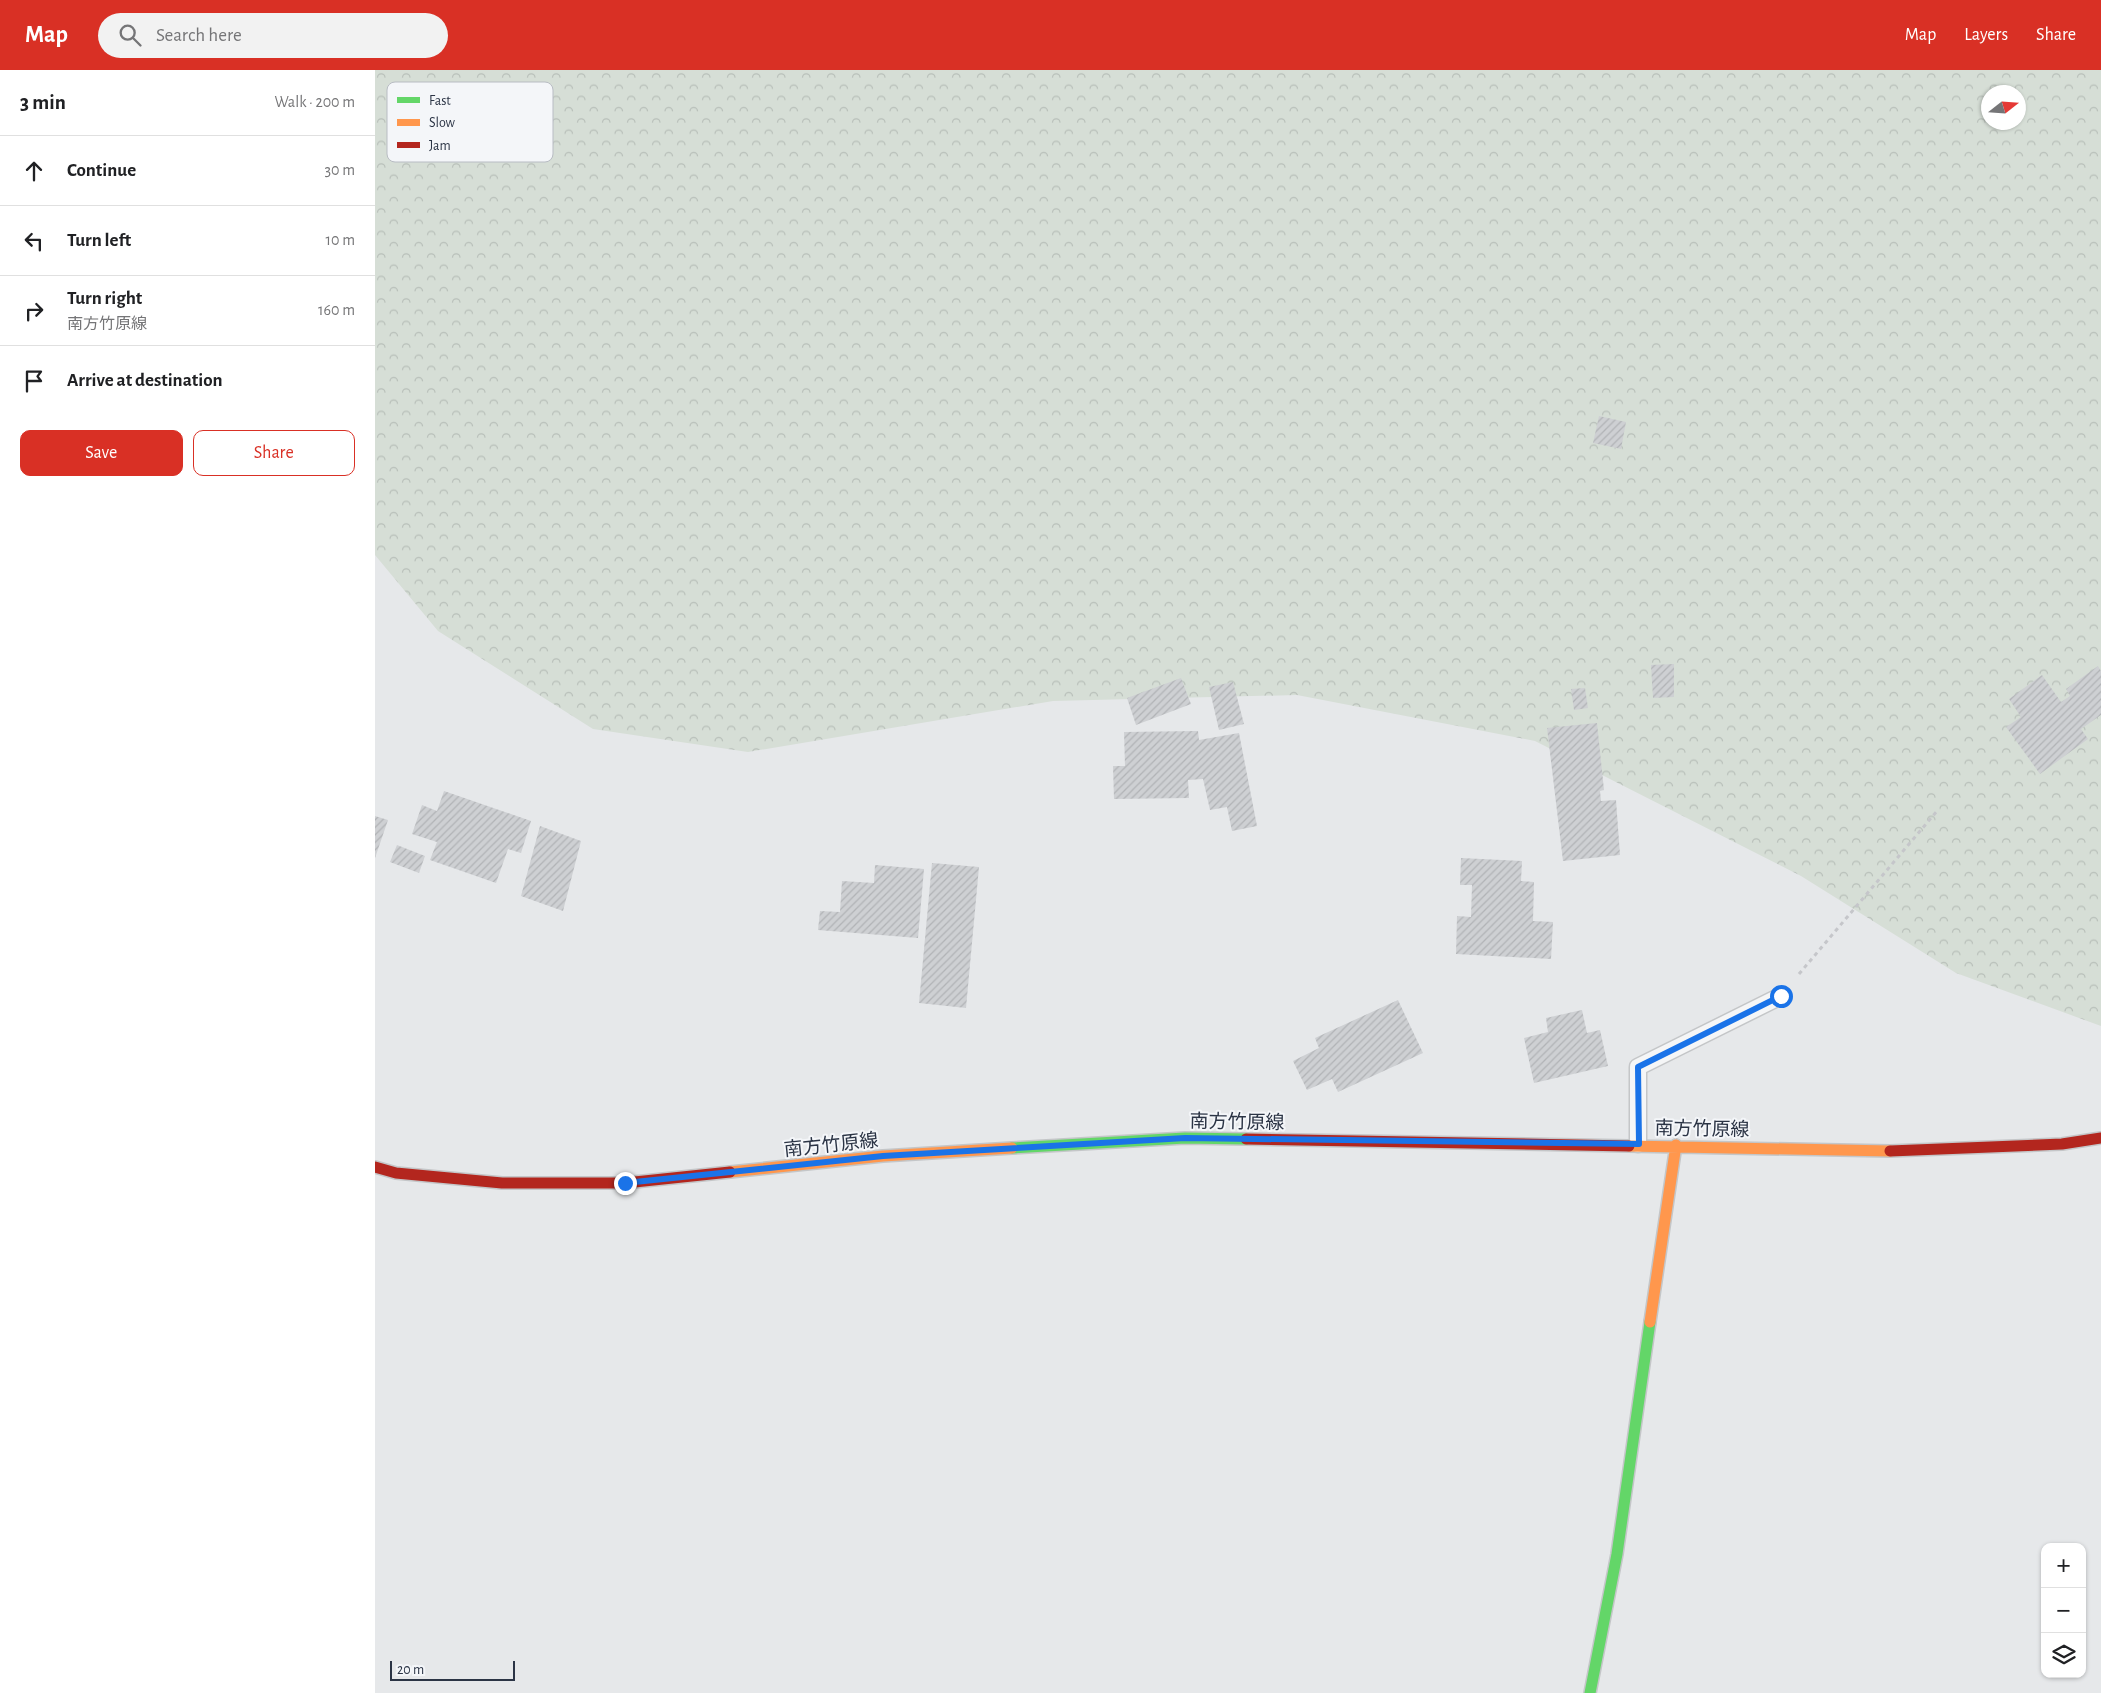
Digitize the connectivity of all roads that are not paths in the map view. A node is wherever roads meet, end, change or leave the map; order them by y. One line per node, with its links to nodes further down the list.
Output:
1 (1781, 996): 3 (lane)
2 (2101, 1138): 4 (main road, 南方竹原線)
3 (1639, 1144): 4 (main road, 南方竹原線); 5 (main road, 南方竹原線)
4 (1676, 1145): 6 (main road)
5 (375, 1167)
6 (1590, 1693)

